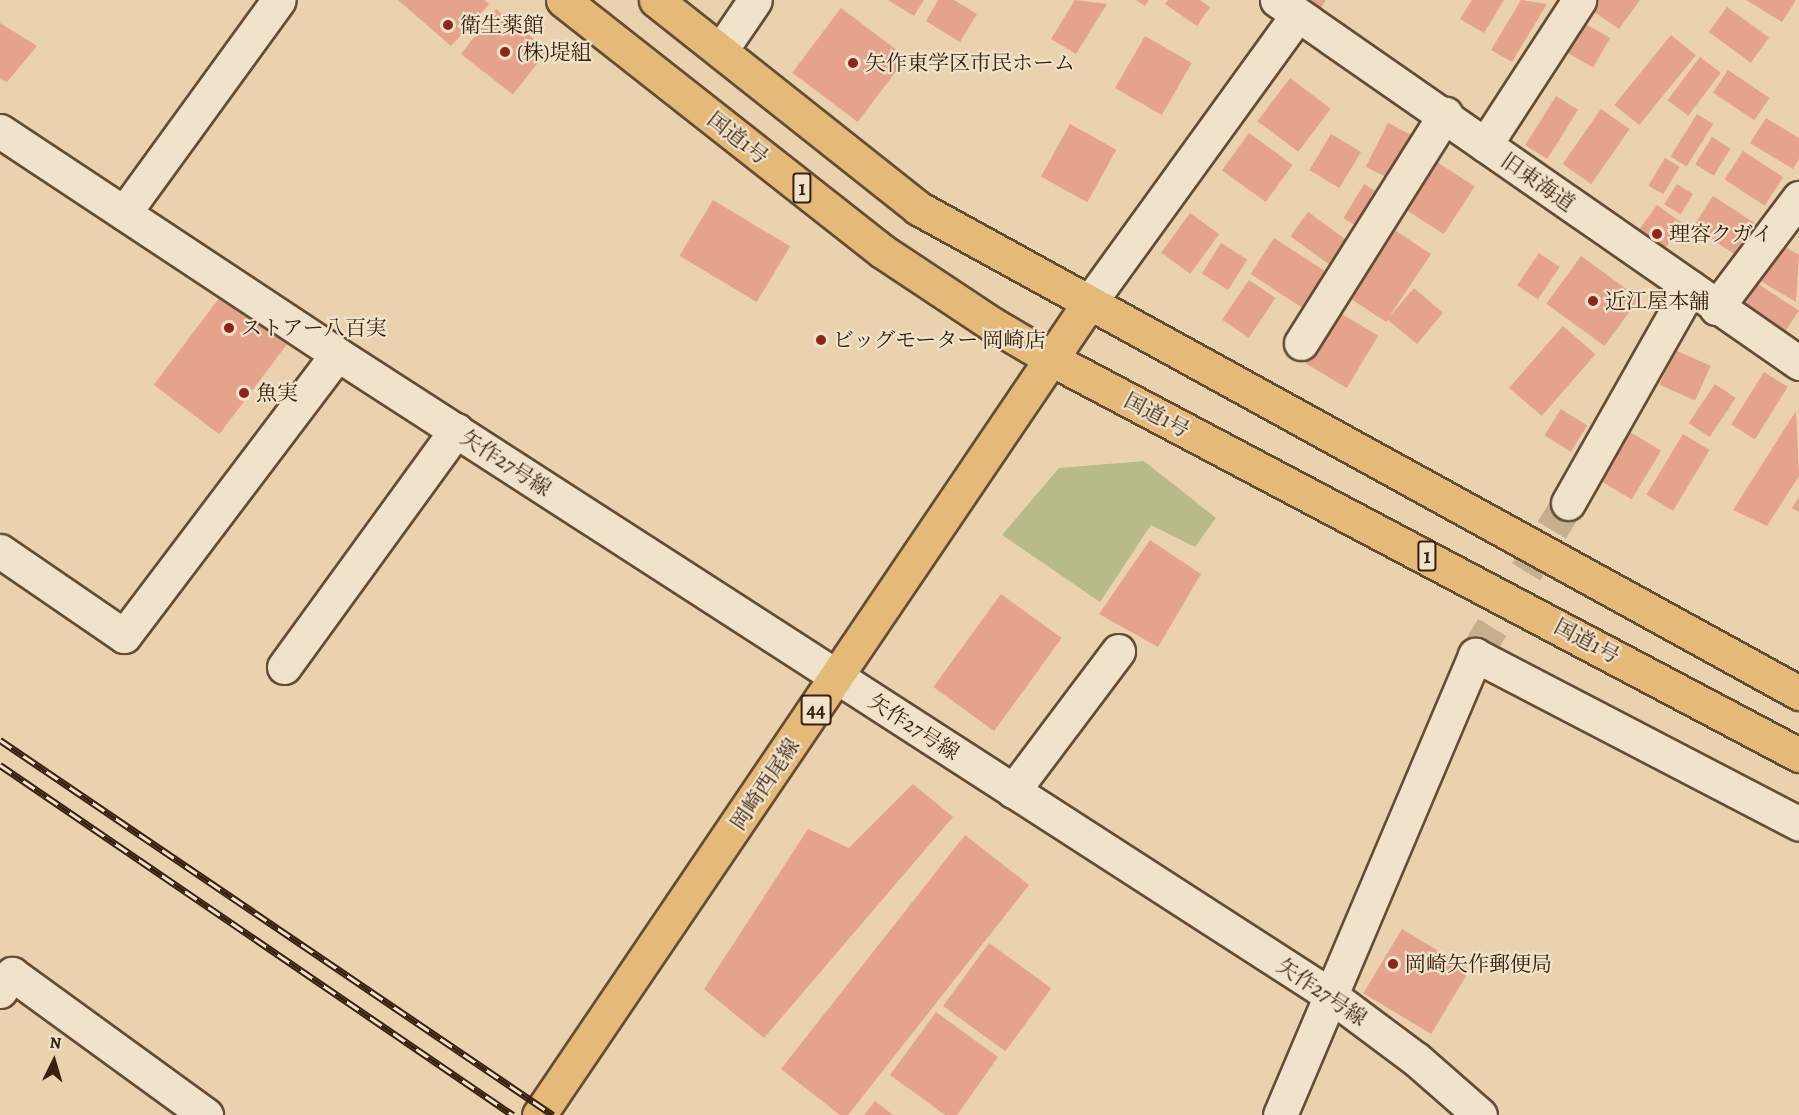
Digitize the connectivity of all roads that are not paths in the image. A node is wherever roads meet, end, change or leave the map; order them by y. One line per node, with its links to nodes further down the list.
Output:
1 (279, 0): 12 (street)
2 (563, 0): 18 (main road, 国道1号 / 1)
3 (656, 0): 7 (main road)
4 (755, 0): 7 (street)
5 (1579, 0): 10 (street)
6 (1287, 8): 8 (street, 旧東海道); 14 (street)
7 (721, 50): 14 (main road)
8 (1445, 114): 10 (street, 旧東海道); 16 (street)
9 (0, 131): 12 (street)
10 (1485, 145): 13 (street, 旧東海道)
11 (1799, 198): 15 (street)
12 (124, 213): 17 (street, 矢作27号線)
13 (1690, 287): 15 (street, 旧東海道); 21 (street)
14 (1089, 303): 18 (main road, 岡崎西尾線 / 44); 26 (main road)
15 (1716, 308): 19 (street, 旧東海道)
16 (1301, 343)
17 (337, 354): 20 (street, 矢作27号線); 22 (street)
18 (1053, 360): 25 (main road, 岡崎西尾線 / 44); 27 (main road, 国道1号 / 1)
19 (1799, 363)
20 (456, 430): 24 (street); 25 (street, 矢作27号線)
21 (1568, 503)
22 (0, 551)
23 (1118, 651): 28 (street)
24 (284, 667)
25 (837, 678): 28 (street, 矢作27号線); 33 (main road, 岡崎西尾線 / 44)
26 (1799, 693)
27 (1799, 755)
28 (1013, 791): 31 (street, 矢作27号線)
29 (1799, 824): 31 (street)
30 (0, 991): 32 (street)
31 (1330, 995): 34 (street); 35 (street, 矢作27号線)
32 (206, 1115)
33 (539, 1115)
34 (1280, 1115)
35 (1480, 1115)

